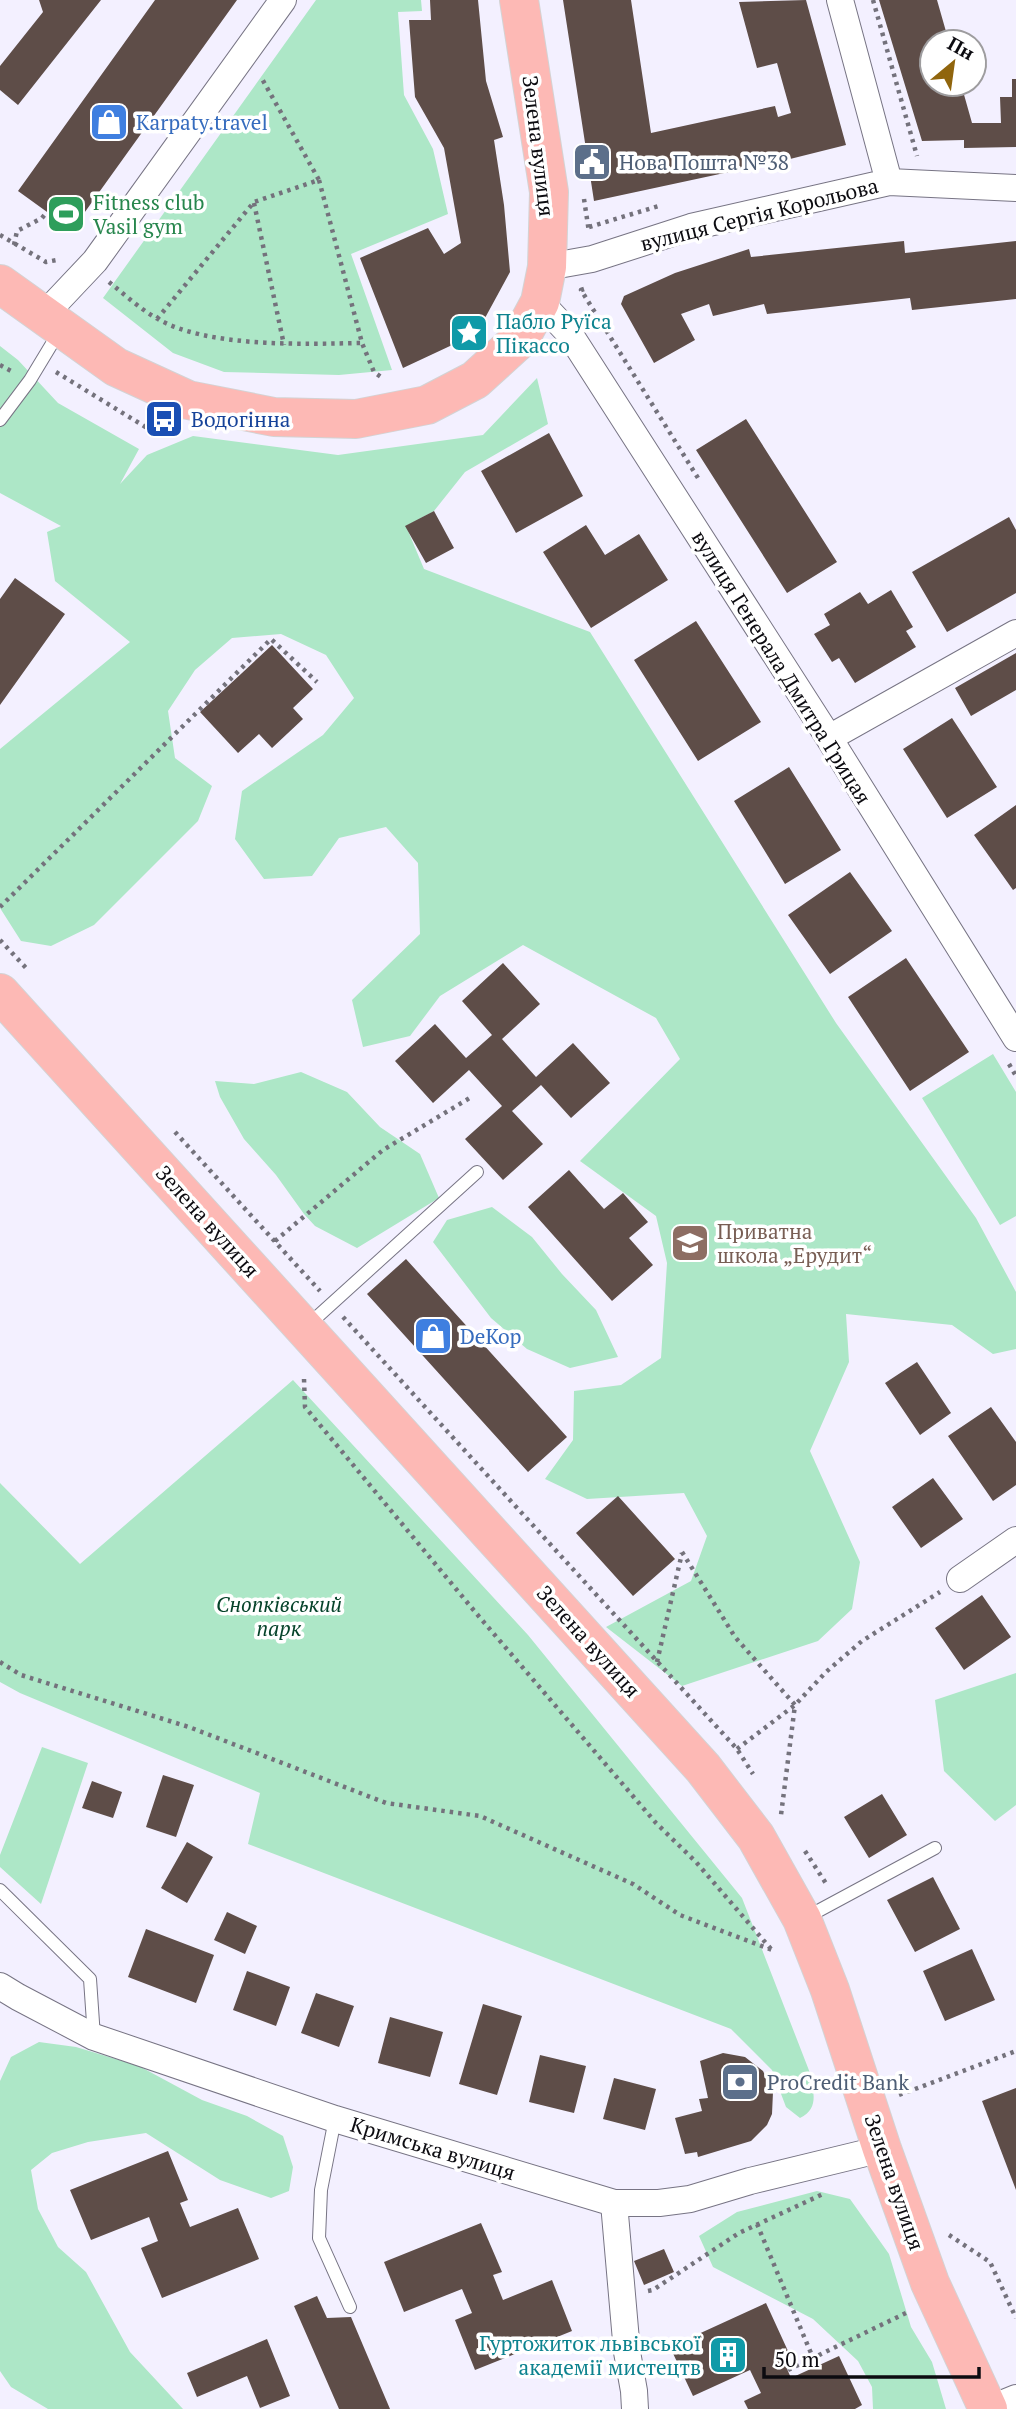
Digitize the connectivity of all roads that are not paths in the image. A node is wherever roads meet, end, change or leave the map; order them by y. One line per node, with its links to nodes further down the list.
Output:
1 (283, 0): 8 (street)
2 (519, 0): 7 (main road, Зелена вулиця)
3 (840, 0): 4 (street)
4 (889, 182): 5 (street, вулиця Сергія Корольова); 7 (street, вулиця Сергія Корольова)
5 (1016, 188)
6 (0, 284): 8 (main road, Зелена вулиця)
7 (543, 285): 8 (main road, Зелена вулиця); 11 (street, вулиця Генерала Дмитра Грицая)
8 (53, 322): 9 (lane)
9 (0, 420)
10 (1016, 633): 11 (street)
11 (829, 738): 13 (street, вулиця Генерала Дмитра Грицая)
12 (0, 993): 15 (main road, Зелена вулиця)
13 (1016, 1038)
14 (477, 1172): 15 (lane)
15 (305, 1328): 20 (main road, Зелена вулиця)
16 (1016, 1540): 17 (street)
17 (960, 1579)
18 (935, 1848): 20 (lane)
19 (0, 1890): 22 (lane)
20 (802, 1919): 24 (main road, Зелена вулиця)
21 (0, 1986): 22 (street, Кримська вулиця)
22 (94, 2037): 23 (street, Кримська вулиця)
23 (335, 2119): 25 (street, Кримська вулиця); 26 (lane)
24 (882, 2150): 25 (street, Кримська вулиця); 29 (main road, Зелена вулиця)
25 (614, 2203): 28 (street)
26 (350, 2308)
27 (1016, 2399): 29 (street)
28 (635, 2409)
29 (988, 2409)

